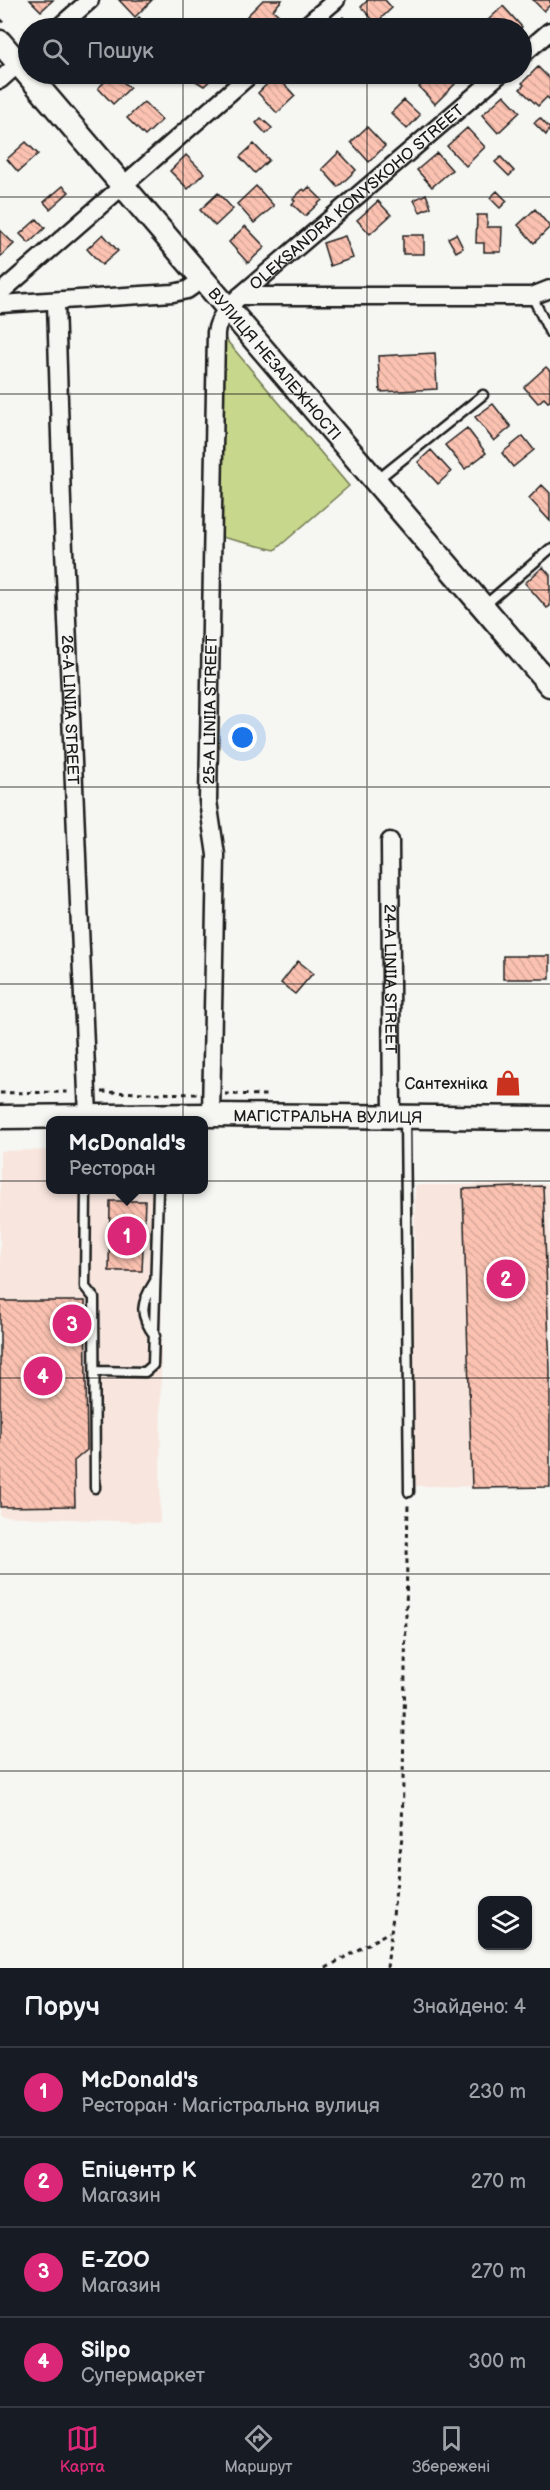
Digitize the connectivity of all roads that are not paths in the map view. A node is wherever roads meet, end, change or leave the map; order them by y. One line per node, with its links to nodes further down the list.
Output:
1 (90, 0): 3 (street)
2 (336, 0): 4 (street)
3 (69, 18)
4 (315, 18)
5 (550, 31): 7 (street)
6 (0, 42): 8 (main road, ВУЛИЦЯ НЕЗАЛЕЖНОСТІ)
7 (532, 46)
8 (18, 56)
9 (18, 65): 10 (street)
10 (0, 80)
11 (43, 84): 14 (main road, ВУЛИЦЯ НЕЗАЛЕЖНОСТІ)
12 (239, 84): 14 (street)
13 (488, 84): 20 (street, OLEKSANDRA KONYSKOHO STREET)
14 (122, 185): 15 (main road, ВУЛИЦЯ НЕЗАЛЕЖНОСТІ); 17 (street)
15 (203, 279): 19 (street); 20 (main road, ВУЛИЦЯ НЕЗАЛЕЖНОСТІ)
16 (550, 289): 18 (street)
17 (0, 293)
18 (532, 296): 20 (street); 22 (lane)
19 (56, 302): 21 (street); 30 (street, 26-A LINIIA STREET)
20 (234, 302): 24 (main road, ВУЛИЦЯ НЕЗАЛЕЖНОСТІ); 29 (street, 25-A LINIIA STREET)
21 (0, 304)
22 (550, 333)
23 (483, 395): 24 (lane)
24 (377, 480): 26 (main road, ВУЛИЦЯ НЕЗАЛЕЖНОСТІ)
25 (550, 549): 26 (lane)
26 (483, 607): 27 (main road, ВУЛИЦЯ НЕЗАЛЕЖНОСТІ)
27 (550, 685)
28 (390, 842): 33 (street, 24-A LINIIA STREET)
29 (211, 1105): 31 (main road, МАГІСТРАЛЬНА ВУЛИЦЯ); 33 (main road, МАГІСТРАЛЬНА ВУЛИЦЯ)
30 (88, 1116)
31 (107, 1116)
32 (0, 1117): 34 (main road, МАГІСТРАЛЬНА ВУЛИЦЯ)
33 (399, 1117): 35 (main road, МАГІСТРАЛЬНА ВУЛИЦЯ); 40 (lane)
34 (46, 1118)
35 (550, 1118)
36 (86, 1194): 38 (lane)
37 (158, 1194): 38 (lane)
38 (95, 1371): 39 (lane)
39 (95, 1488)
40 (409, 1492)

